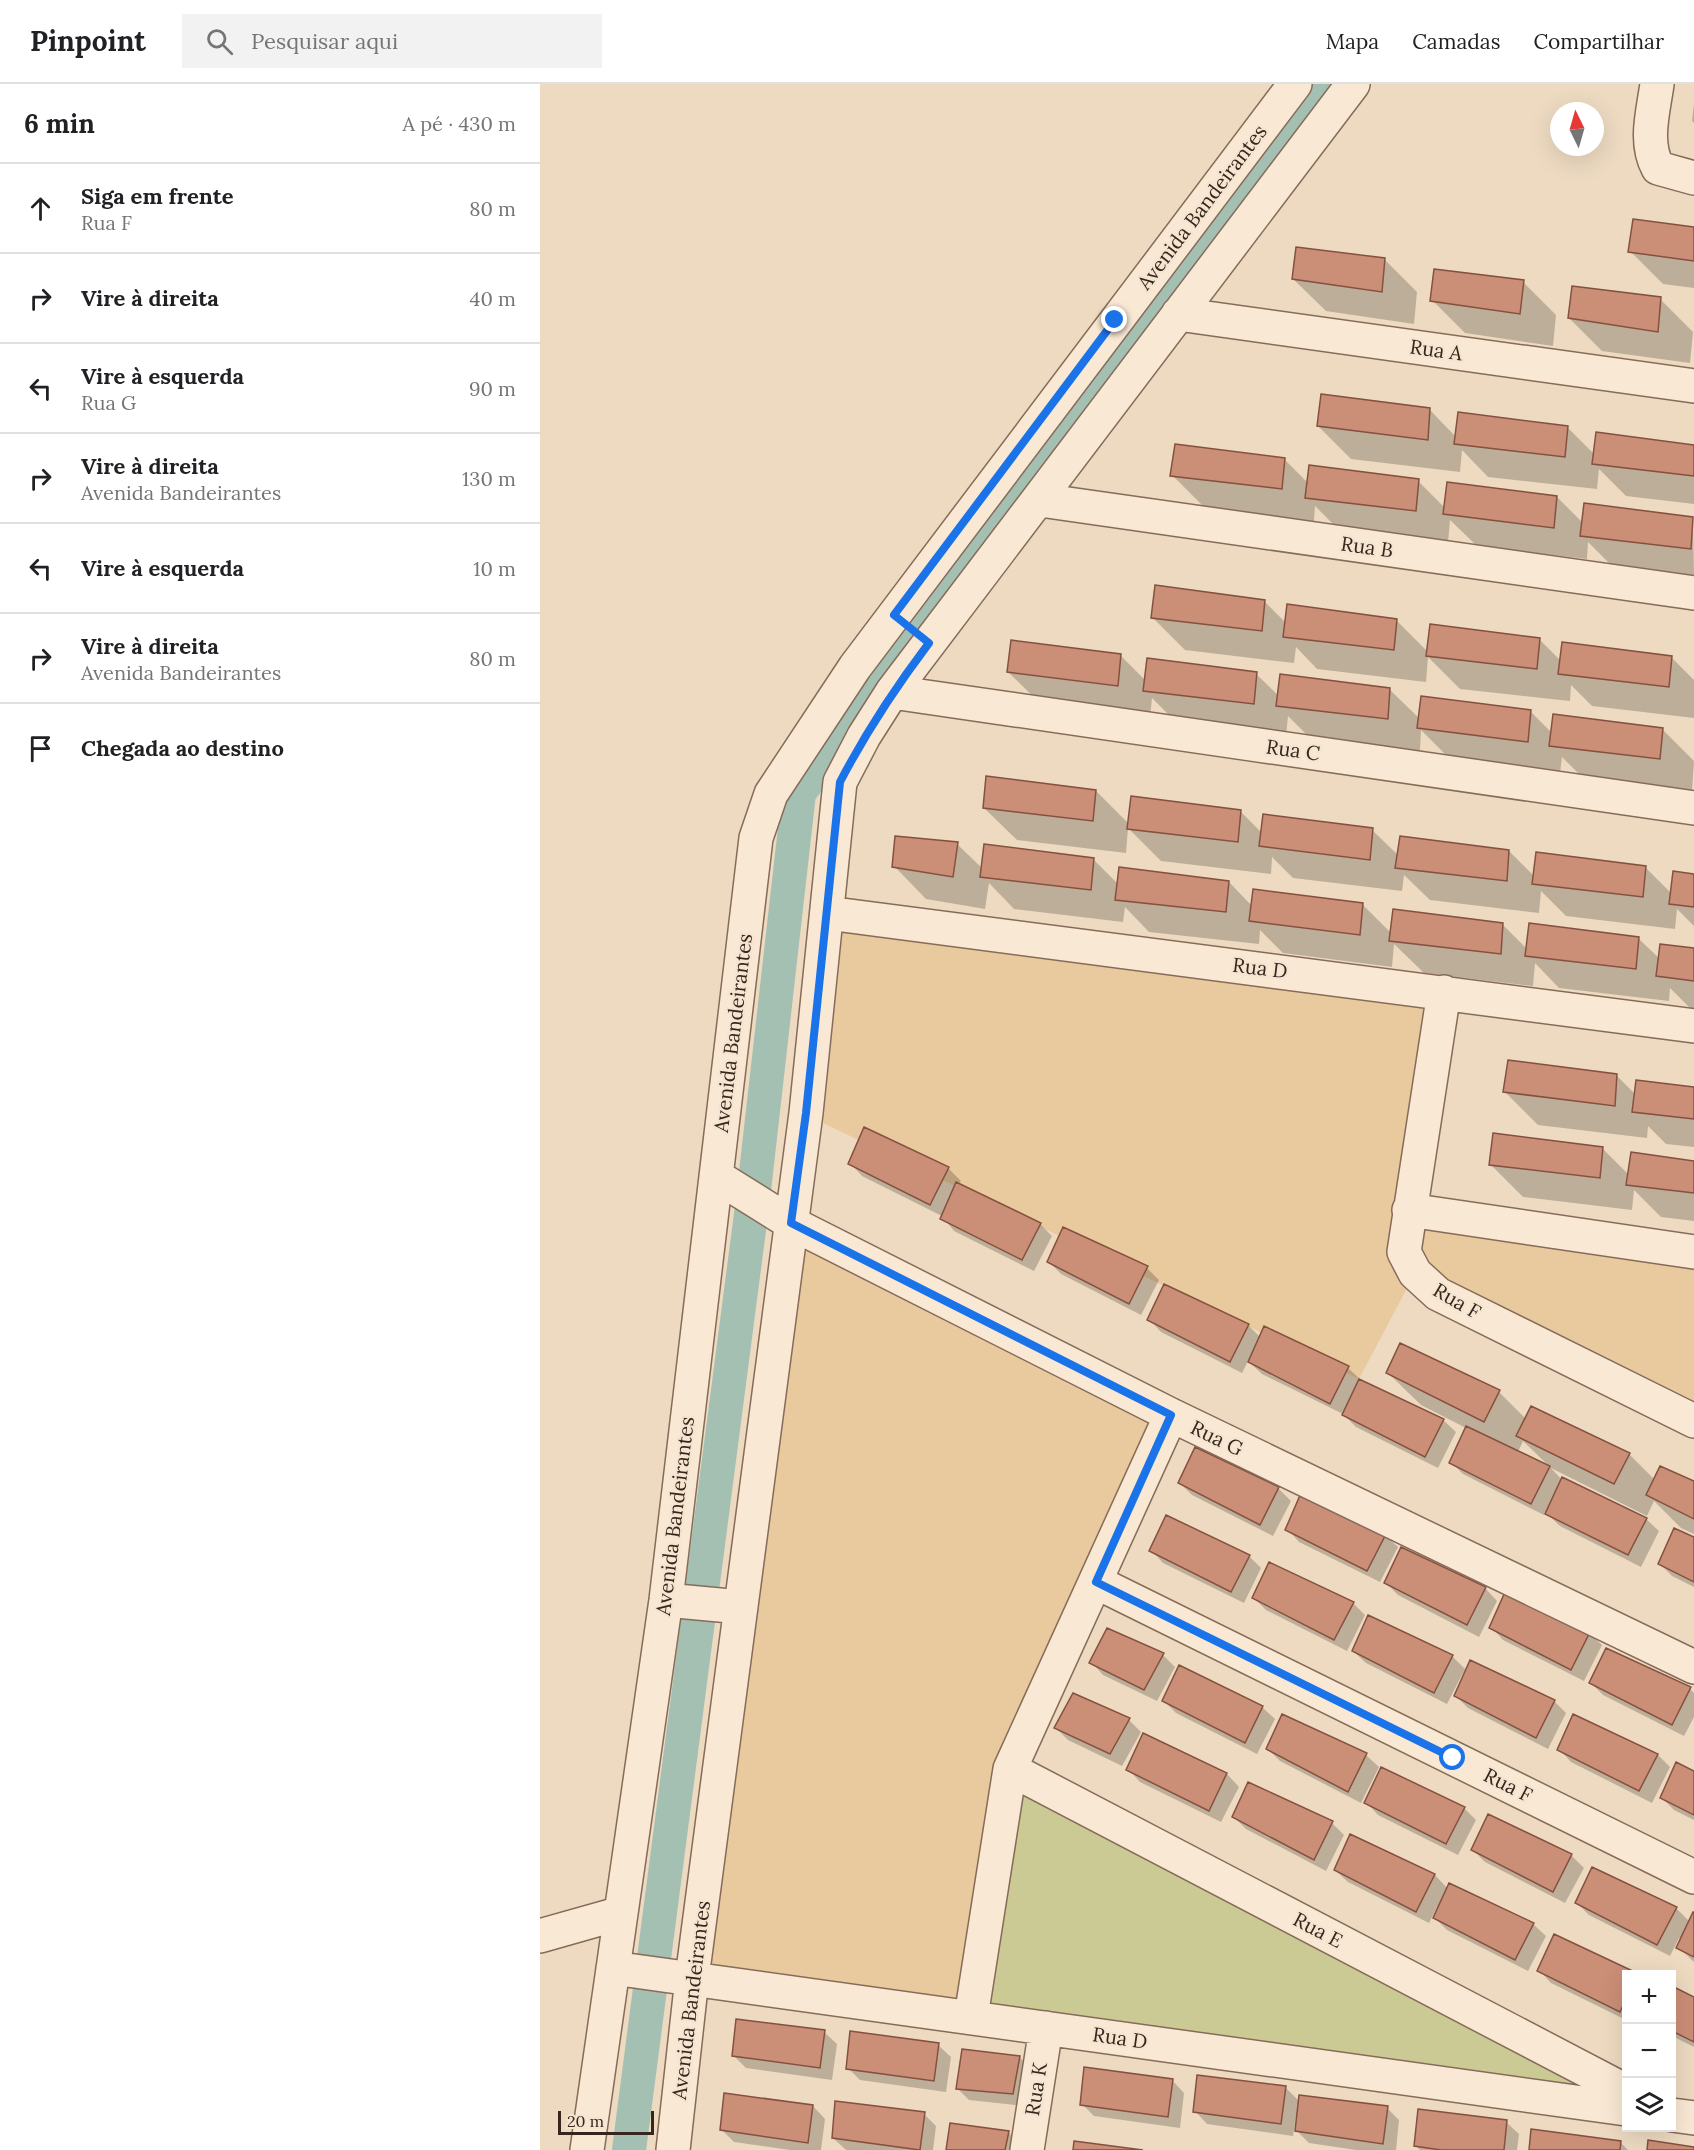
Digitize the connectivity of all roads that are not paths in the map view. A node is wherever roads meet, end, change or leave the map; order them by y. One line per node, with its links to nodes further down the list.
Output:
1 (1295, 84): 6 (street, Avenida Bandeirantes)
2 (1353, 84): 5 (street, Avenida Bandeirantes)
3 (1657, 84): 4 (street)
4 (1694, 178)
5 (1178, 314): 7 (street, Avenida Bandeirantes); 8 (street, Rua A)
6 (1115, 320): 7 (street); 11 (street, Avenida Bandeirantes)
7 (1151, 349): 9 (street, Avenida Bandeirantes)
8 (1694, 386)
9 (1040, 500): 10 (street, Rua B); 12 (street, Avenida Bandeirantes)
10 (1694, 593)
11 (894, 615): 12 (street); 18 (street, Avenida Bandeirantes)
12 (929, 643): 13 (street, Avenida Bandeirantes)
13 (892, 692): 14 (street, Rua C); 15 (street, Avenida Bandeirantes)
14 (1694, 807)
15 (826, 913): 16 (street, Rua D); 20 (street, Avenida Bandeirantes)
16 (1444, 992): 17 (street, Rua D); 19 (street, Rua F)
17 (1694, 1026)
18 (716, 1176): 20 (street, Rua G); 25 (street, Avenida Bandeirantes)
19 (1409, 1210): 21 (street); 23 (street, Rua F)
20 (791, 1223): 22 (street, Rua G); 26 (street, Avenida Bandeirantes)
21 (1694, 1252)
22 (1171, 1415): 24 (street); 27 (street, Rua G)
23 (1694, 1421)
24 (1096, 1582): 28 (street); 29 (street, Rua F)
25 (666, 1600): 26 (street); 30 (street, Avenida Bandeirantes)
26 (741, 1607): 33 (street, Avenida Bandeirantes)
27 (1694, 1667)
28 (1010, 1768): 34 (street); 36 (street, Rua E)
29 (1694, 1877)
30 (621, 1913): 31 (street); 32 (street, Avenida Bandeirantes)
31 (541, 1933)
32 (613, 1968): 33 (street, Rua D); 40 (street, Avenida Bandeirantes)
33 (692, 1978): 34 (street, Rua D); 41 (street, Avenida Bandeirantes)
34 (971, 2018): 35 (street, Rua D)
35 (1046, 2028): 37 (street, Rua D); 42 (street, Rua K)
36 (1622, 2089)
37 (1622, 2108)
38 (1676, 2116): 39 (street)
39 (1694, 2118)
40 (587, 2150)
41 (673, 2150)
42 (1027, 2150)

